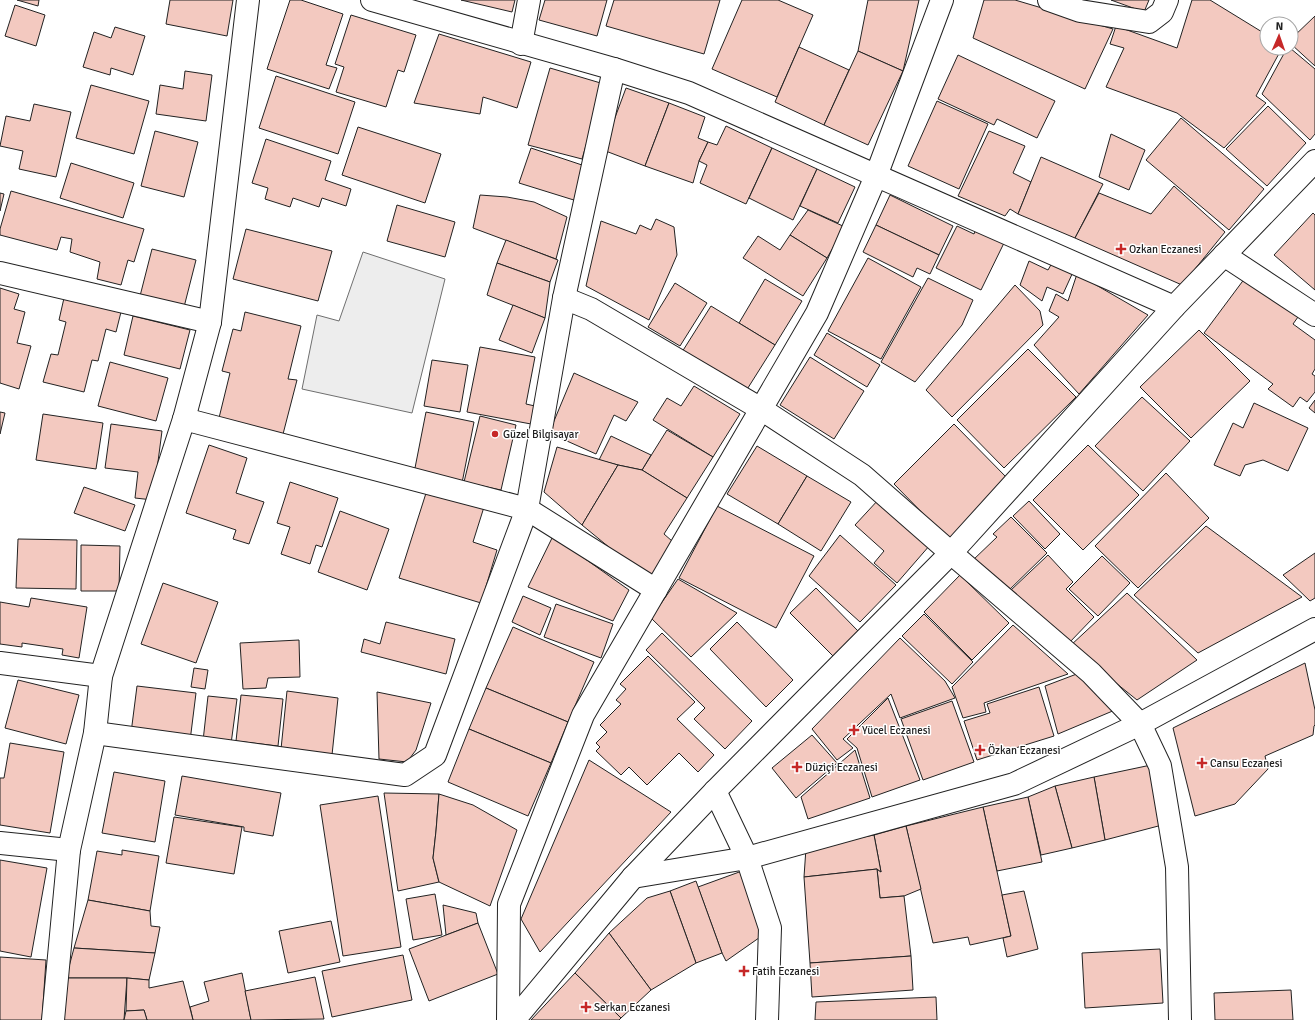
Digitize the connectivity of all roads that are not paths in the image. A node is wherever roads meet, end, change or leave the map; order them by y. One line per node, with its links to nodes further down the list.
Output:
1 (248, 0): 16 (street)
2 (376, 0): 7 (street)
3 (529, 0): 7 (street)
4 (942, 0): 10 (street)
5 (1049, 0): 6 (street)
6 (1167, 0)
7 (520, 44): 8 (street)
8 (614, 70): 10 (street); 13 (street)
9 (1315, 161): 11 (street)
10 (876, 176): 14 (street); 17 (street)
11 (1224, 255): 14 (street); 15 (street)
12 (0, 273): 16 (street)
13 (564, 298): 17 (street); 19 (street)
14 (1174, 307): 20 (street)
15 (1315, 315)
16 (210, 322): 18 (street)
17 (761, 409): 20 (street); 21 (street)
18 (184, 419): 19 (street); 24 (street)
19 (527, 509): 21 (street); 26 (street)
20 (951, 553): 25 (street); 27 (street)
21 (656, 590): 33 (street)
22 (1315, 629): 25 (street)
23 (0, 663): 24 (street)
24 (101, 676): 26 (street)
25 (1140, 724): 30 (street); 36 (street)
26 (95, 733): 29 (street)
27 (715, 791): 30 (street); 31 (street)
28 (0, 842): 29 (street)
29 (69, 850): 32 (street)
30 (747, 858): 31 (street); 35 (street)
31 (633, 878): 34 (street)
32 (53, 1020)
33 (508, 1020)
34 (514, 1020)
35 (767, 1020)
36 (1180, 1020)

